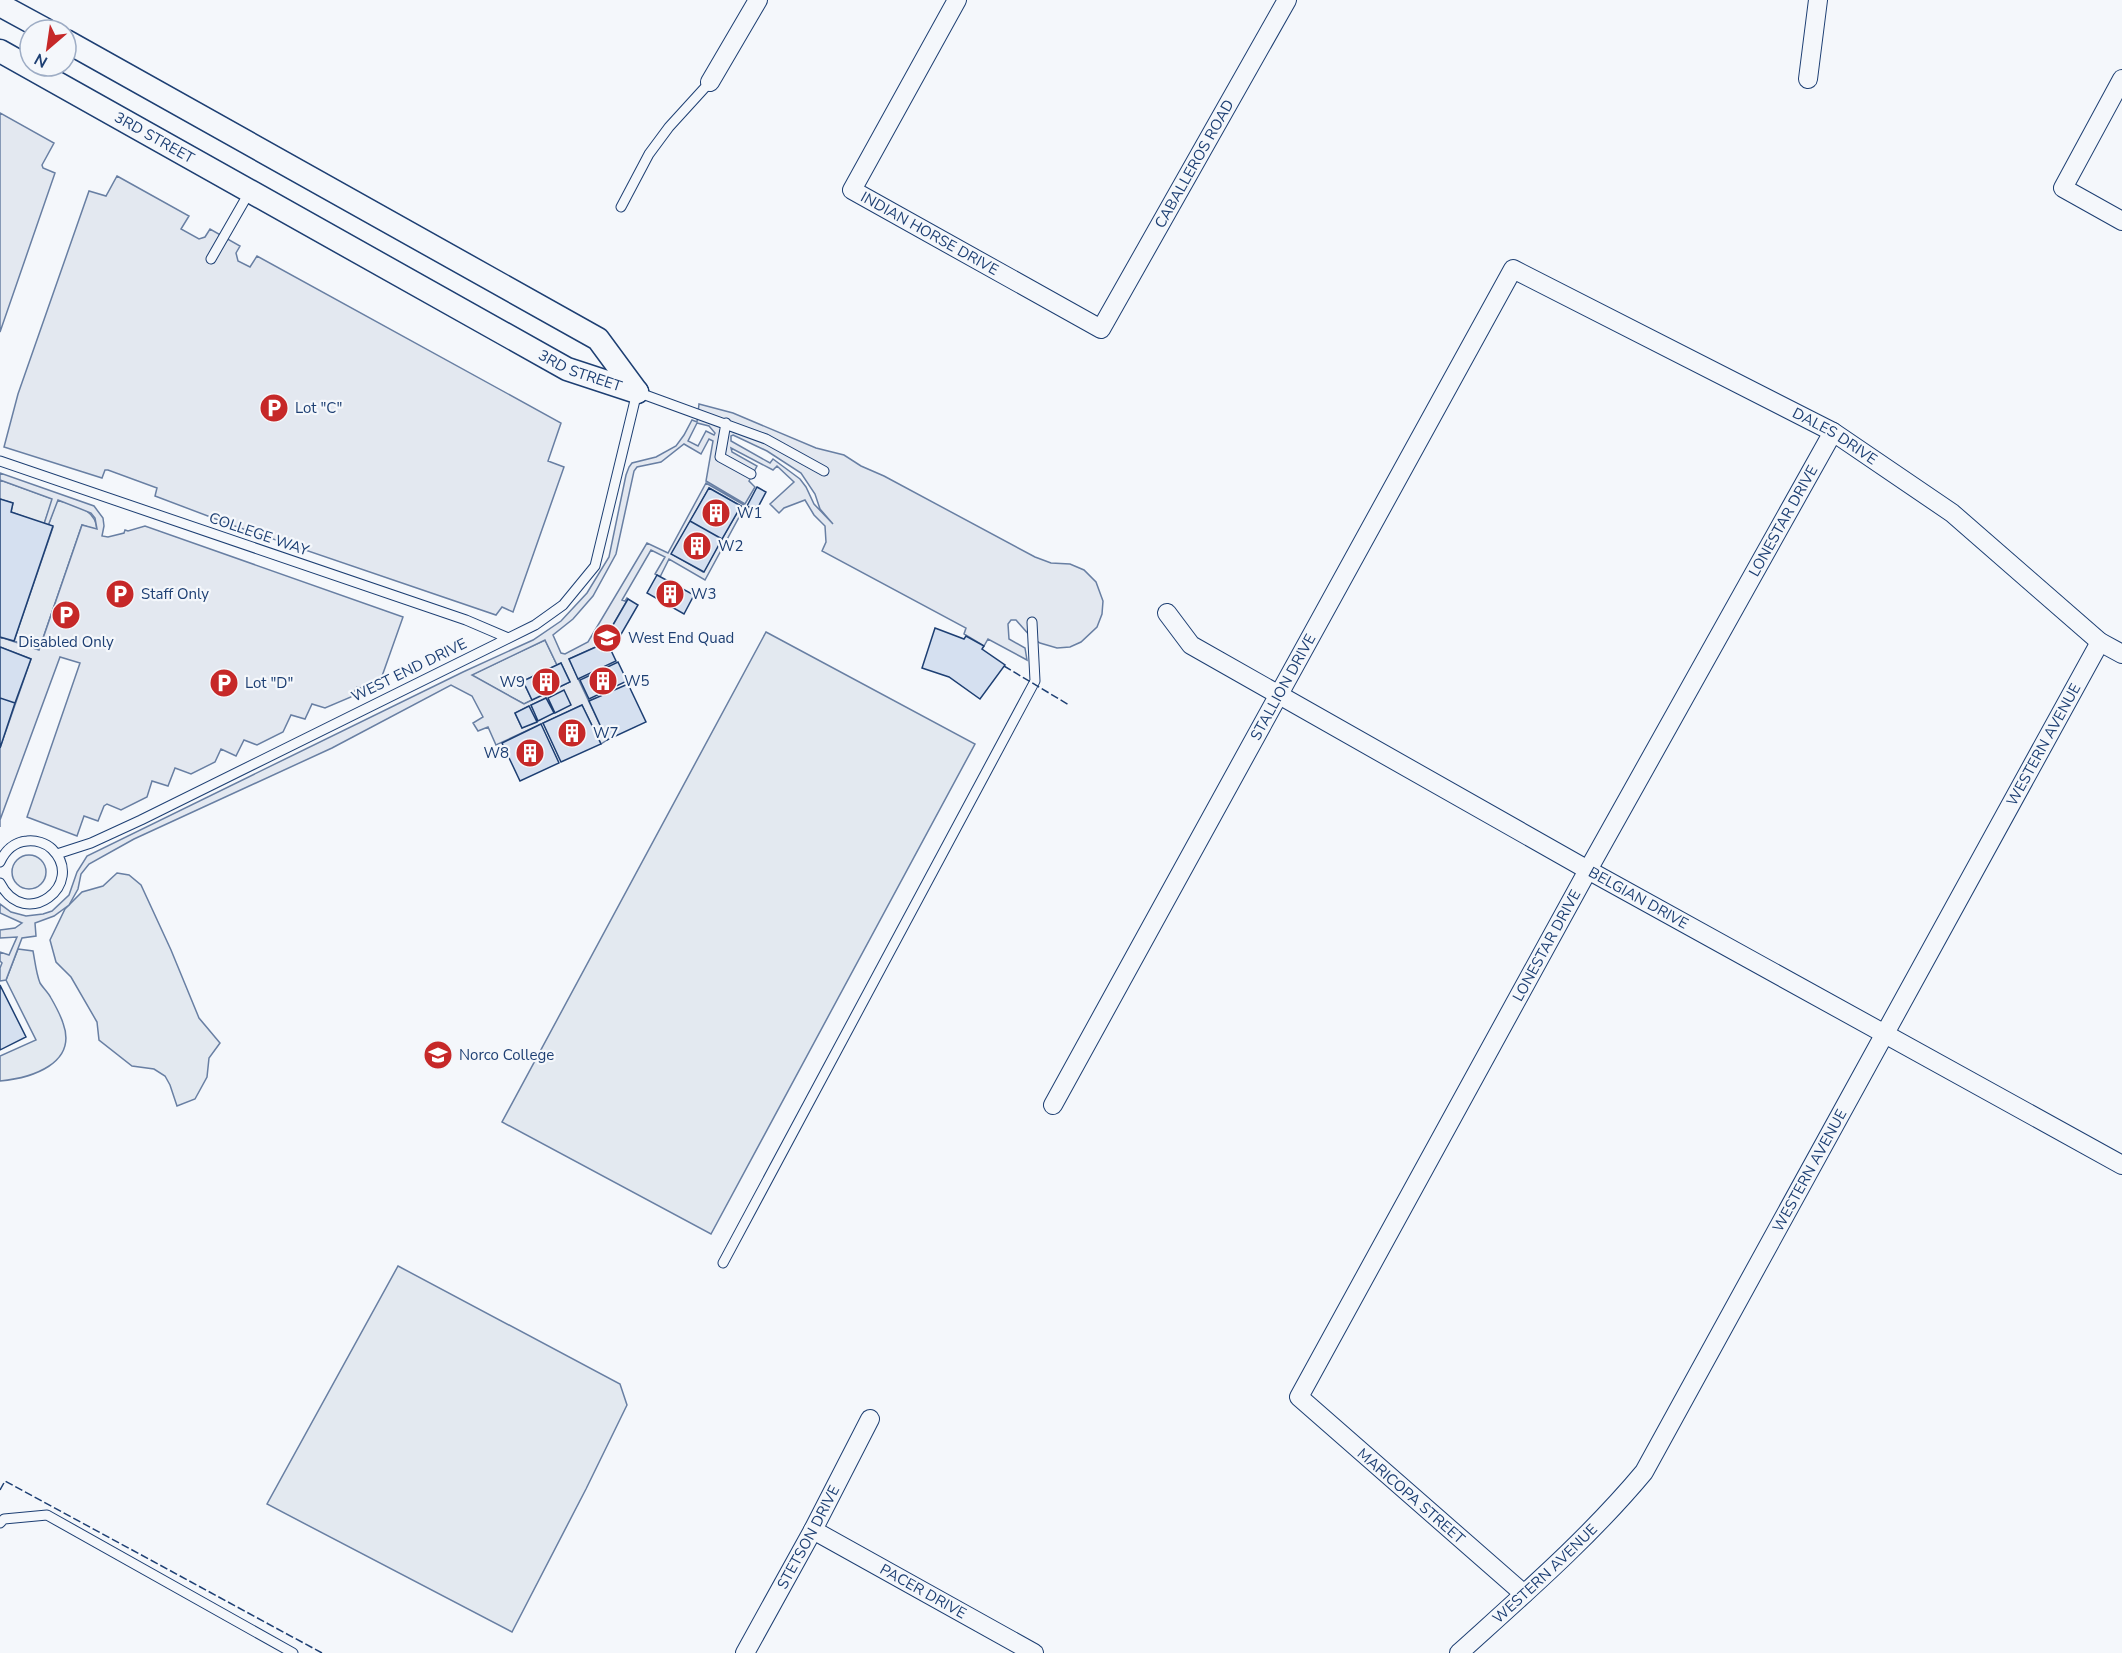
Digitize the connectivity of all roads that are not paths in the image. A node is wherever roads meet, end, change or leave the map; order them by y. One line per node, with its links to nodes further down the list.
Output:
1 (758, 0): 11 (street)
2 (957, 0): 17 (street, INDIAN HORSE DRIVE)
3 (1287, 0): 17 (street, CABALLEROS ROAD)
4 (1818, 0): 9 (street)
5 (0, 5): 6 (street)
6 (24, 18)
7 (78, 48): 18 (street, 3RD STREET)
8 (0, 51): 12 (street, 3RD STREET)
9 (1808, 79)
10 (2122, 79): 14 (street)
11 (710, 82): 13 (lane)
12 (250, 191): 15 (lane); 18 (street, 3RD STREET)
13 (621, 207)
14 (2122, 221)
15 (211, 259)
16 (1513, 269): 20 (street, DALES DRIVE); 29 (street, STALLION DRIVE)
17 (1101, 329)
18 (637, 392): 19 (lane); 26 (lane, WEST END DRIVE)
19 (726, 423): 22 (lane); 23 (lane)
20 (1833, 432): 27 (street, DALES DRIVE); 32 (street, LONESTAR DRIVE)
21 (0, 461): 26 (lane, COLLEGE WAY)
22 (824, 471)
23 (751, 474)
24 (1167, 613): 29 (street, BELGIAN DRIVE)
25 (1032, 622): 37 (lane)
26 (508, 638): 30 (lane, WEST END DRIVE)
27 (2100, 642): 28 (street, DALES DRIVE); 34 (street, WESTERN AVENUE)
28 (2122, 654)
29 (1278, 695): 32 (street, BELGIAN DRIVE); 35 (street, STALLION DRIVE)
30 (57, 854): 31 (lane); 33 (lane)
31 (0, 862)
32 (1588, 870): 34 (street, BELGIAN DRIVE); 38 (street, LONESTAR DRIVE)
33 (0, 883)
34 (1884, 1034): 36 (street, BELGIAN DRIVE); 42 (street, WESTERN AVENUE)
35 (1053, 1105)
36 (2122, 1165)
37 (723, 1263)
38 (1299, 1397): 42 (street, MARICOPA STREET)
39 (870, 1419): 41 (street, STETSON DRIVE)
40 (0, 1523): 43 (lane)
41 (813, 1530): 44 (street, STETSON DRIVE); 45 (street, PACER DRIVE)
42 (1524, 1594): 46 (street, WESTERN AVENUE)
43 (293, 1653)
44 (745, 1653)
45 (1034, 1653)
46 (1459, 1653)

